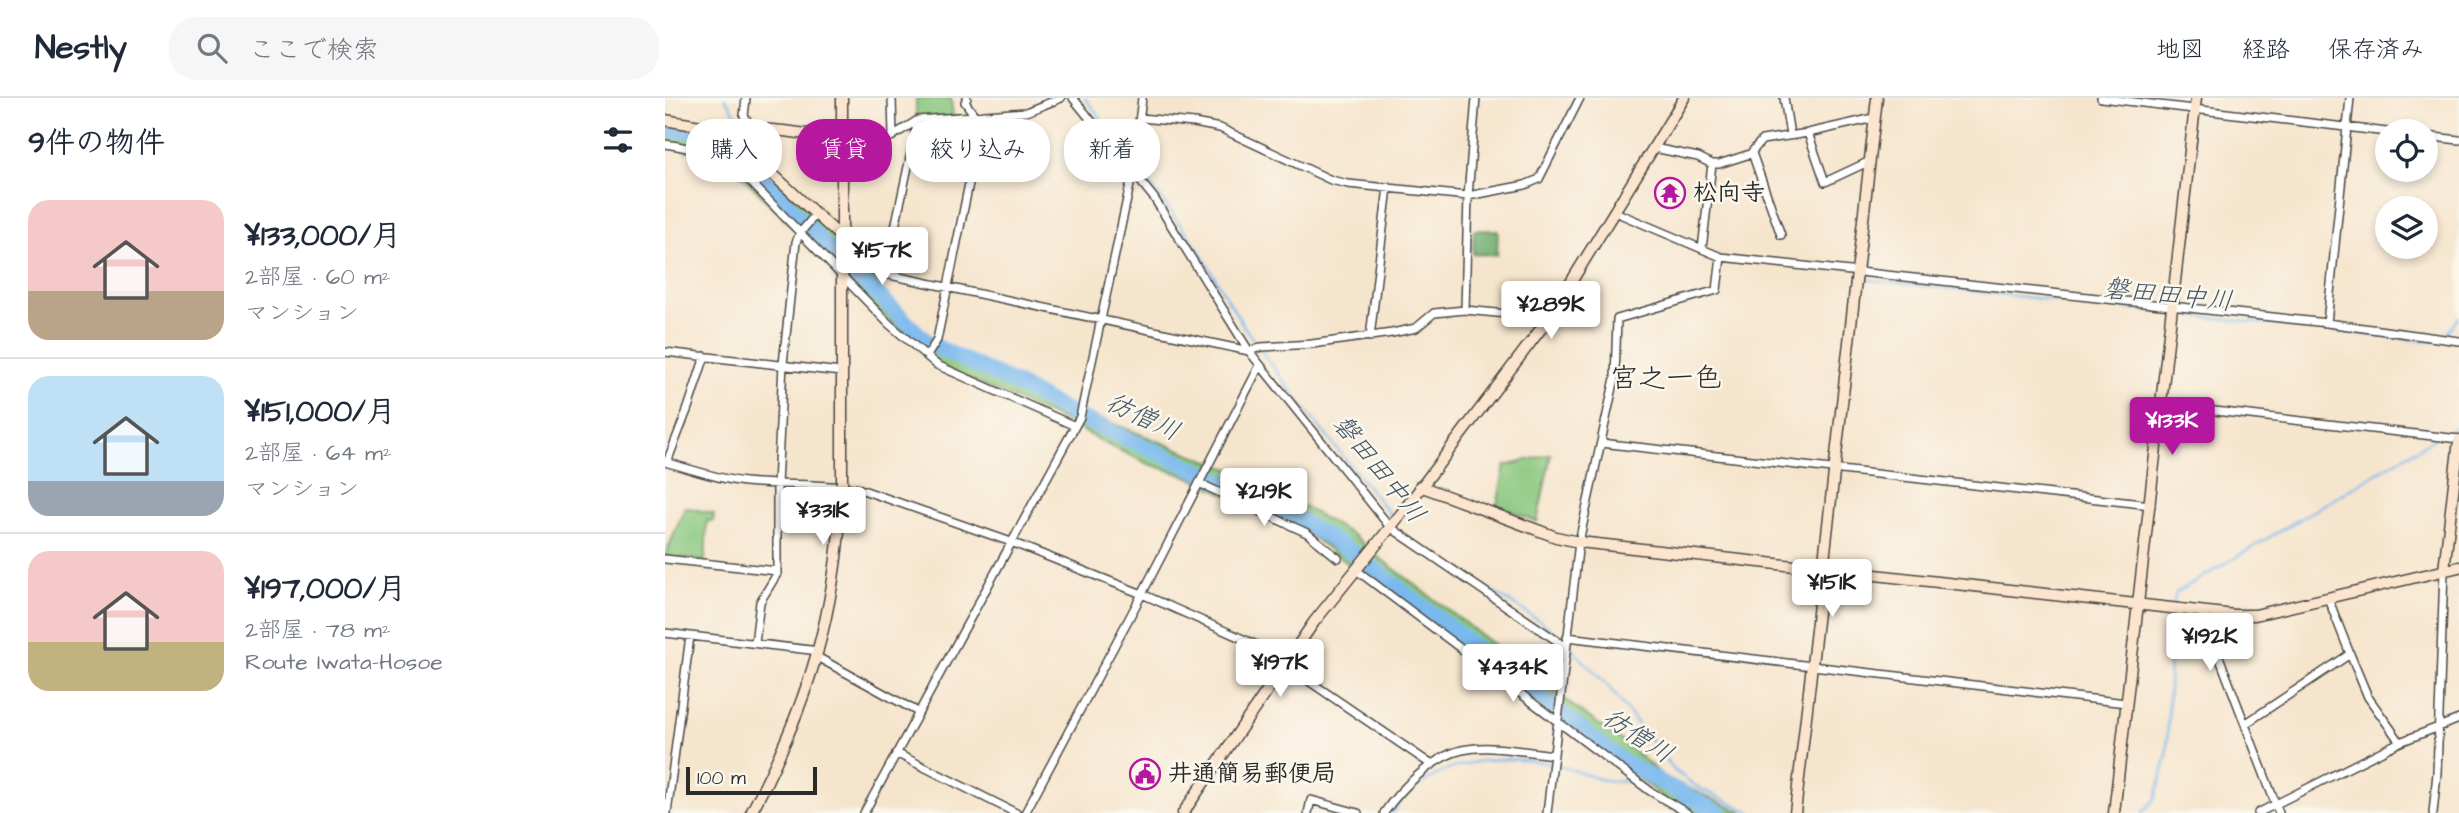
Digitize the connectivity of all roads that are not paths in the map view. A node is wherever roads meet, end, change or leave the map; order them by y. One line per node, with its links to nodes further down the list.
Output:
1 (746, 98): 19 (street)
2 (842, 98): 20 (street)
3 (892, 98): 30 (street)
4 (967, 98): 16 (street)
5 (1061, 98): 16 (street)
6 (1073, 98): 22 (street)
7 (1142, 98): 17 (street)
8 (1476, 98): 44 (street)
9 (1580, 98): 44 (street)
10 (1684, 98): 34 (street)
11 (1784, 98): 29 (street)
12 (1877, 98): 18 (street)
13 (2101, 98): 15 (street)
14 (2350, 98): 25 (street)
15 (2196, 103): 25 (street); 56 (street)
16 (979, 115): 21 (street); 55 (street)
17 (1140, 118): 43 (street)
18 (1874, 118): 28 (street); 36 (street)
19 (746, 119)
20 (842, 119)
21 (930, 119)
22 (1090, 119)
23 (665, 120): 24 (street)
24 (686, 124)
25 (2346, 127): 27 (street); 60 (street)
26 (906, 128): 30 (street)
27 (2375, 131)
28 (1808, 133): 29 (street); 36 (street)
29 (1790, 135): 35 (street)
30 (893, 136)
31 (2438, 138): 32 (street)
32 (2459, 140)
33 (665, 144): 47 (street)
34 (1654, 148): 37 (street); 45 (street)
35 (1752, 153): 37 (street); 48 (street)
36 (1870, 161): 52 (street)
37 (1712, 164): 50 (street)
38 (906, 176): 53 (street)
39 (782, 182): 46 (street)
40 (841, 182): 49 (street)
41 (1131, 182): 59 (street)
42 (1142, 182): 63 (street)
43 (1388, 187): 44 (street); 61 (street)
44 (1468, 196): 57 (street)
45 (1615, 212): 50 (street); 58 (street)
46 (817, 214): 47 (street); 49 (street)
47 (800, 233): 54 (street); 67 (street)
48 (1781, 235)
49 (842, 243): 53 (street); 54 (street)
50 (1702, 249): 51 (street)
51 (1721, 257): 52 (street); 73 (street)
52 (1857, 273): 56 (street); 75 (street)
53 (885, 274): 55 (street)
54 (842, 275): 66 (street); 69 (street)
55 (948, 287): 59 (street); 66 (street)
56 (2173, 308): 60 (street); 70 (street)
57 (1465, 310): 58 (street); 61 (street)
58 (1549, 318): 79 (street)
59 (1103, 320): 63 (street); 71 (street)
60 (2327, 323): 62 (street)
61 (1370, 337): 63 (street)
62 (2459, 341)
63 (1249, 351): 68 (street)
64 (665, 352): 65 (street)
65 (705, 356): 67 (street); 74 (street)
66 (927, 356): 71 (street)
67 (783, 364): 69 (street); 77 (street)
68 (1260, 365): 76 (street); 81 (street)
69 (841, 372): 78 (street)
70 (2162, 405): 72 (street); 80 (street)
71 (1075, 426): 82 (street)
72 (2459, 440): 90 (street)
73 (1601, 443): 75 (street); 83 (street)
74 (666, 462): 77 (street)
75 (1834, 470): 80 (street); 88 (street)
76 (1199, 483): 84 (street); 91 (street)
77 (777, 485): 78 (street); 89 (street)
78 (842, 486): 82 (street); 100 (street)
79 (1420, 486): 81 (street); 83 (street)
80 (2151, 505): 93 (street)
81 (1390, 527): 87 (street); 99 (street)
82 (1011, 542): 91 (street); 105 (street)
83 (1579, 542): 88 (street); 97 (street)
84 (1338, 558)
85 (665, 559): 89 (street)
86 (2459, 567): 90 (street)
87 (1355, 569): 102 (street); 107 (street)
88 (1822, 569): 93 (street); 103 (street)
89 (777, 570): 98 (street)
90 (2444, 570): 92 (street); 109 (street)
91 (1142, 594): 102 (street); 119 (street)
92 (2328, 598): 94 (street); 101 (street)
93 (2139, 605): 94 (street); 104 (street)
94 (2202, 612): 108 (street)
95 (665, 633): 96 (street)
96 (690, 636): 98 (street); 115 (street)
97 (1567, 638): 99 (street); 103 (street)
98 (755, 643): 100 (street)
99 (1566, 647): 107 (street)
100 (818, 654): 105 (street); 116 (street)
101 (2350, 654): 108 (street); 110 (street)
102 (1288, 659): 113 (street); 120 (street)
103 (1812, 665): 104 (street); 126 (street)
104 (2126, 703): 127 (street)
105 (918, 712): 111 (street)
106 (2459, 719): 109 (street)
107 (1557, 720): 112 (street); 125 (street)
108 (2245, 724): 114 (street)
109 (2439, 727): 110 (street); 130 (street)
110 (2400, 742): 114 (street)
111 (896, 753): 117 (street); 118 (street)
112 (1554, 755): 113 (street); 124 (street)
113 (1432, 765): 123 (street)
114 (2274, 804): 128 (street); 129 (street)
115 (667, 813)
116 (751, 813)
117 (864, 813)
118 (1016, 813)
119 (1025, 813)
120 (1183, 813)
121 (1308, 813): 122 (street)
122 (1358, 813)
123 (1384, 813)
124 (1547, 813)
125 (1687, 813)
126 (1795, 813)
127 (2114, 813)
128 (2258, 813)
129 (2279, 813)
130 (2433, 813)

